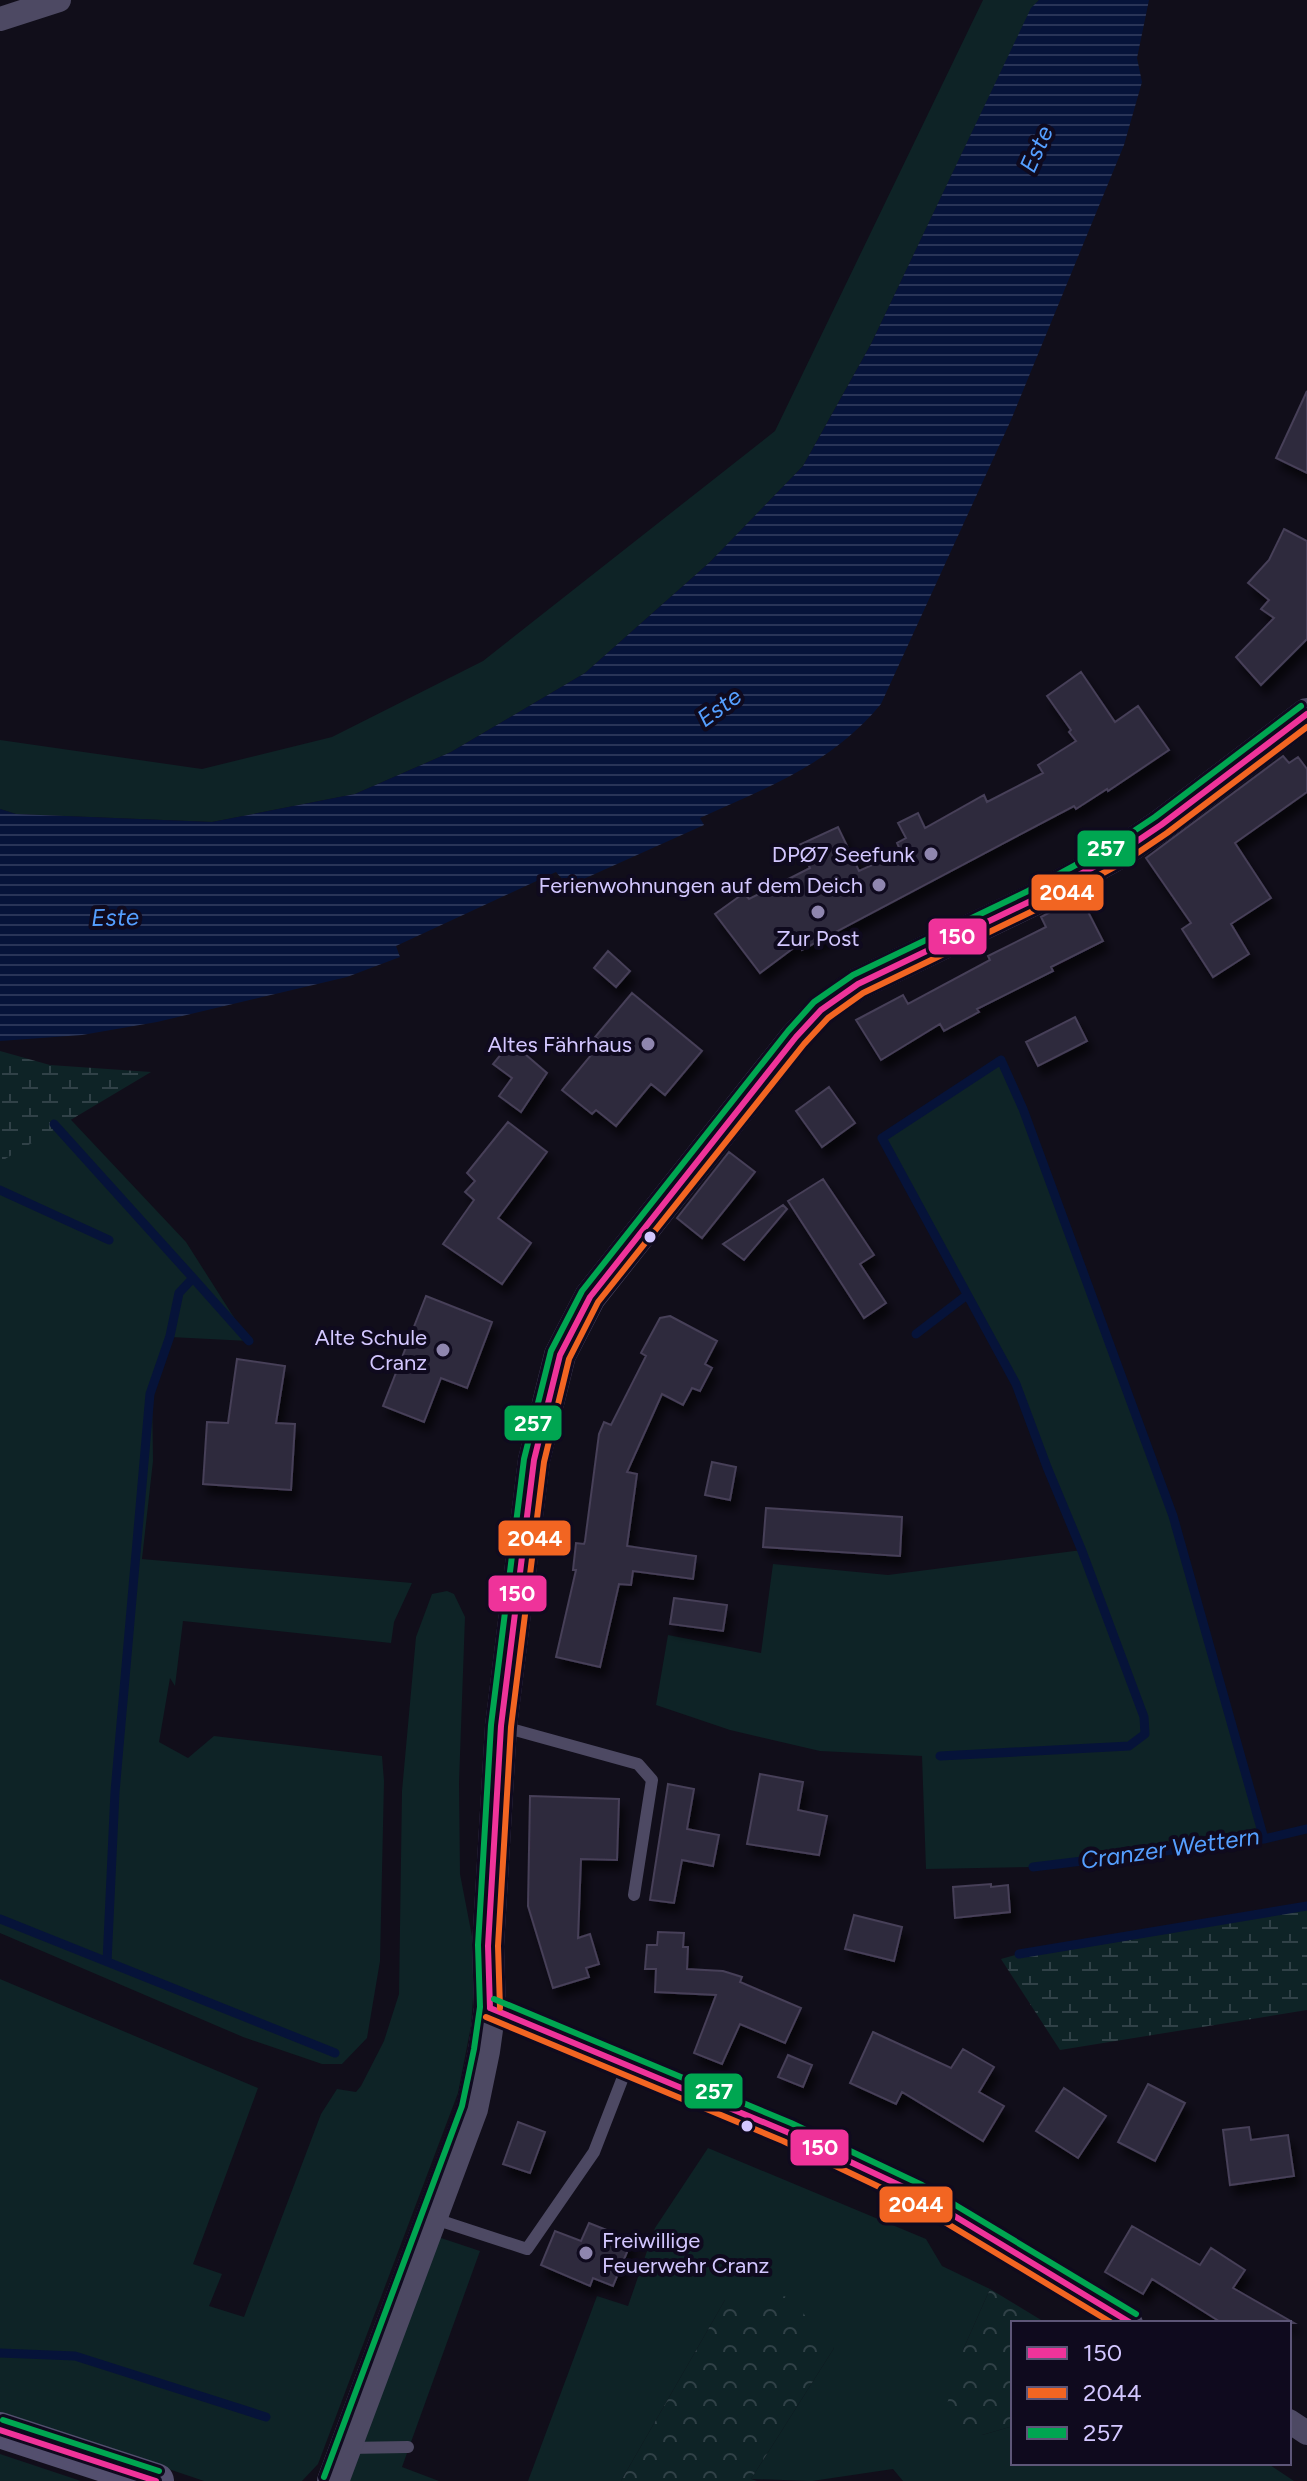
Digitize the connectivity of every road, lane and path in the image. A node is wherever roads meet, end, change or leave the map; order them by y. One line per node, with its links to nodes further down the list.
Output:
1 (59, 0): 2 (street)
2 (0, 19)
3 (1307, 714): 4 (street)
4 (501, 1726): 5 (lane); 6 (street)
5 (634, 1895)
6 (490, 2008): 7 (street); 8 (street)
7 (627, 2067): 8 (lane); 9 (street)
8 (430, 2217): 12 (street)
9 (1128, 2321)
10 (0, 2430): 13 (main road)
11 (408, 2447): 12 (lane)
12 (345, 2448): 14 (street)
13 (156, 2481)
14 (333, 2481)

